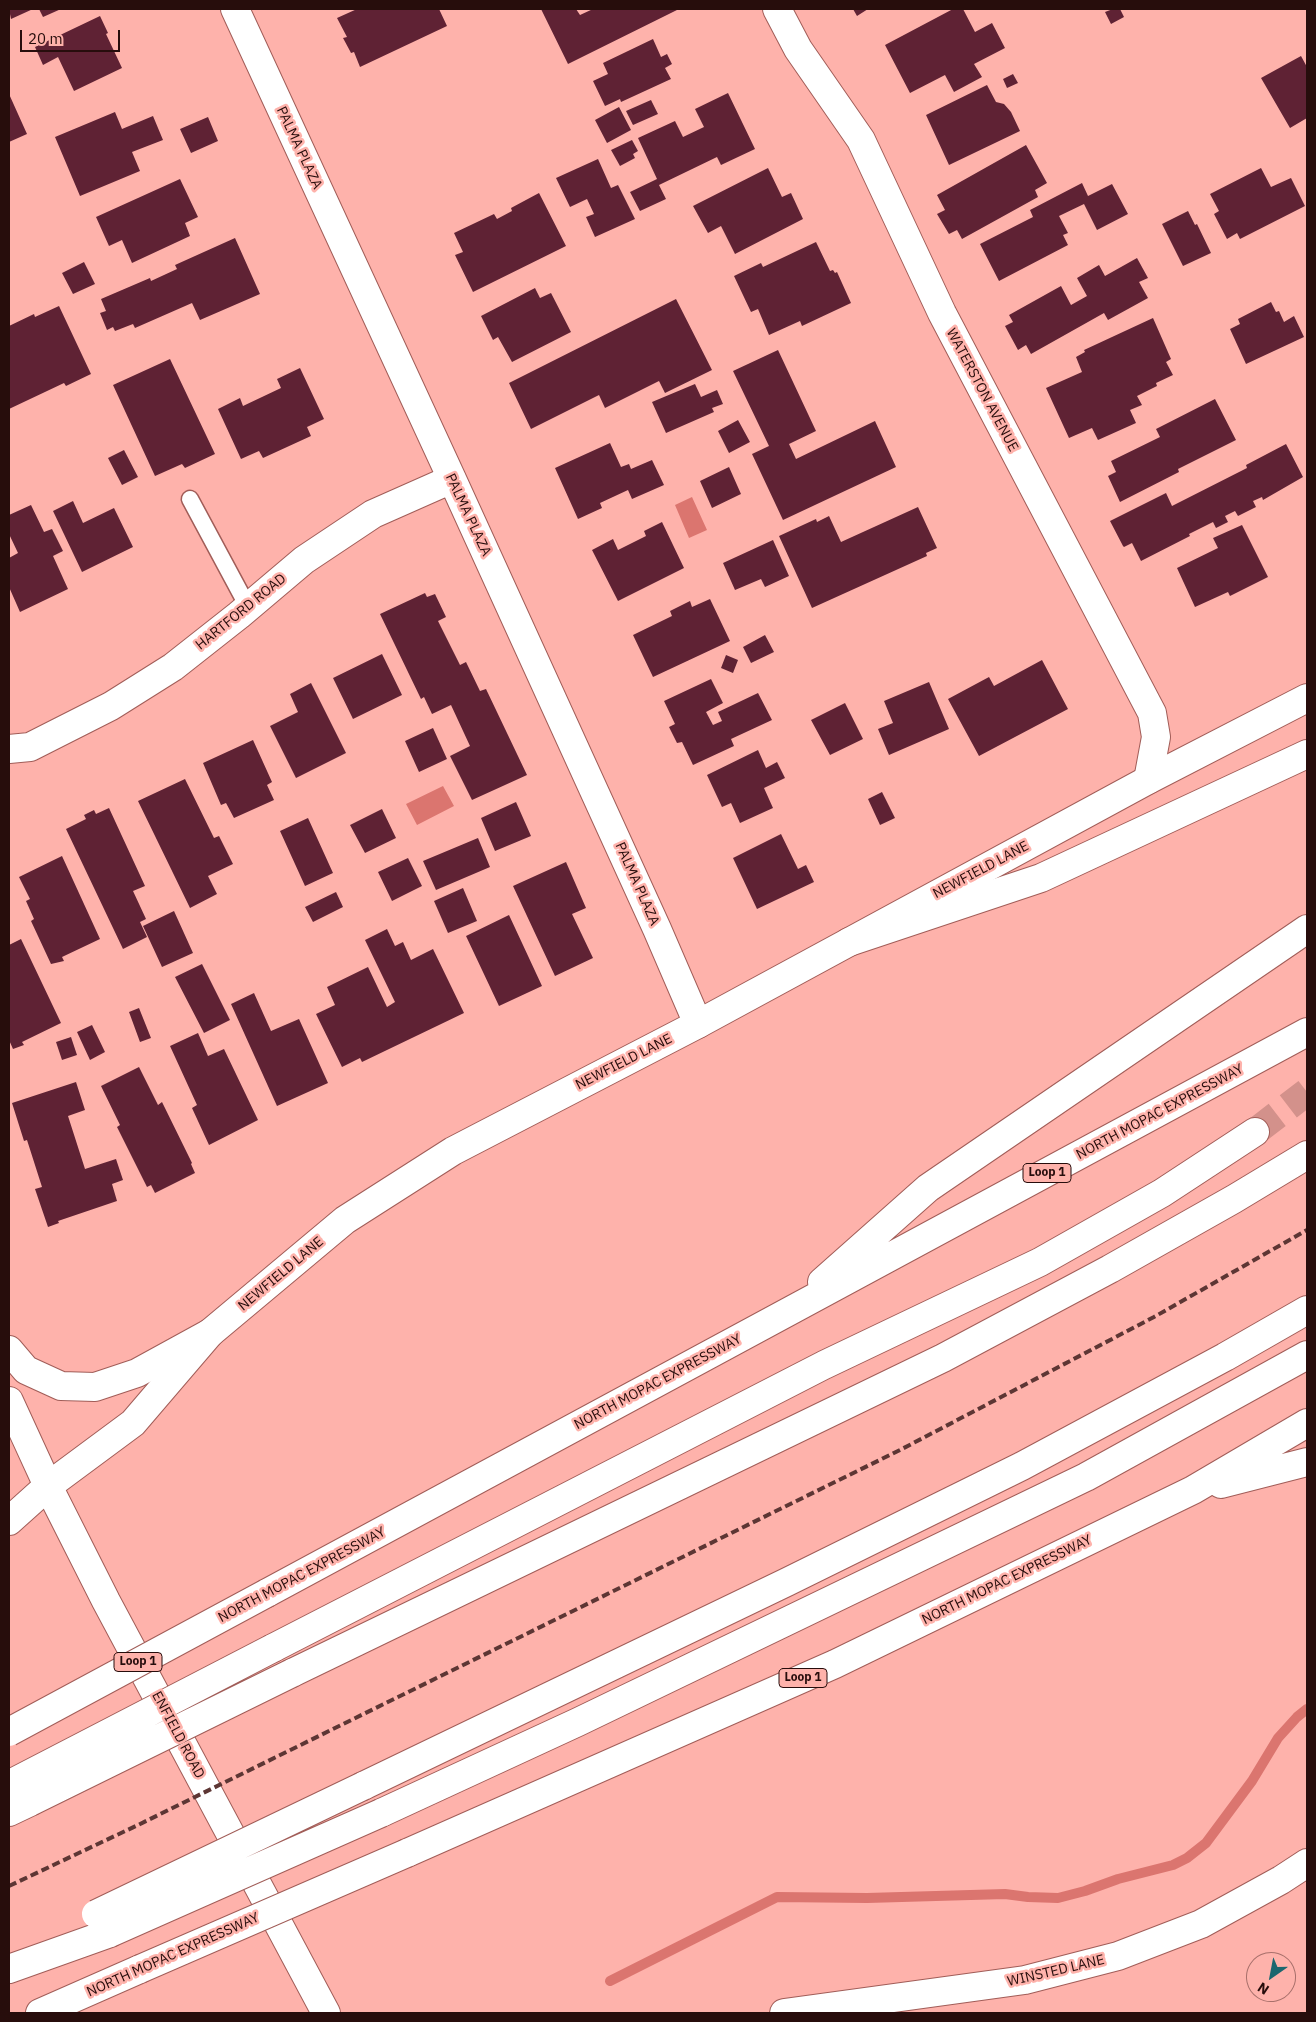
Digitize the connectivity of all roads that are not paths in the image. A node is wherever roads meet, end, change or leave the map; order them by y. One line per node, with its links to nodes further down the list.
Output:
1 (235, 9): 3 (main road, PALMA PLAZA)
2 (777, 9): 10 (main road, WATERSTON AVENUE)
3 (452, 479): 5 (main road, HARTFORD ROAD); 13 (main road, PALMA PLAZA)
4 (190, 499): 5 (lane)
5 (248, 607): 7 (main road, HARTFORD ROAD)
6 (1307, 698): 10 (main road, NEWFIELD LANE)
7 (19, 748): 9 (main road, HARTFORD ROAD)
8 (1307, 754): 12 (main road)
9 (9, 770)
10 (1148, 780): 12 (main road, NEWFIELD LANE)
11 (1307, 929): 18 (main road)
12 (849, 942): 13 (main road, NEWFIELD LANE)
13 (698, 1024): 19 (main road, NEWFIELD LANE)
14 (1307, 1032): 18 (main road, NORTH MOPAC EXPRESSWAY / Loop 1)
15 (1255, 1132): 29 (main road, bridge)
16 (1307, 1155): 29 (main road, bridge)
17 (1307, 1310): 31 (main road, bridge)
18 (787, 1313): 28 (main road, NORTH MOPAC EXPRESSWAY / Loop 1, bridge)
19 (210, 1333): 20 (main road); 25 (main road, NEWFIELD LANE)
20 (9, 1350)
21 (1307, 1355): 31 (main road, bridge)
22 (9, 1400): 25 (main road, ENFIELD ROAD)
23 (1307, 1423): 26 (main road, NORTH MOPAC EXPRESSWAY / Loop 1)
24 (1307, 1462): 26 (main road)
25 (48, 1486): 27 (main road, NEWFIELD LANE); 34 (main road, ENFIELD ROAD)
26 (1193, 1490): 33 (main road, NORTH MOPAC EXPRESSWAY / Loop 1, bridge)
27 (9, 1521)
28 (9, 1732)
29 (15, 1795)
30 (1307, 1863): 35 (main road, WINSTED LANE)
31 (103, 1923): 32 (main road)
32 (12, 1968)
33 (40, 2013)
34 (326, 2013)
35 (784, 2013)

